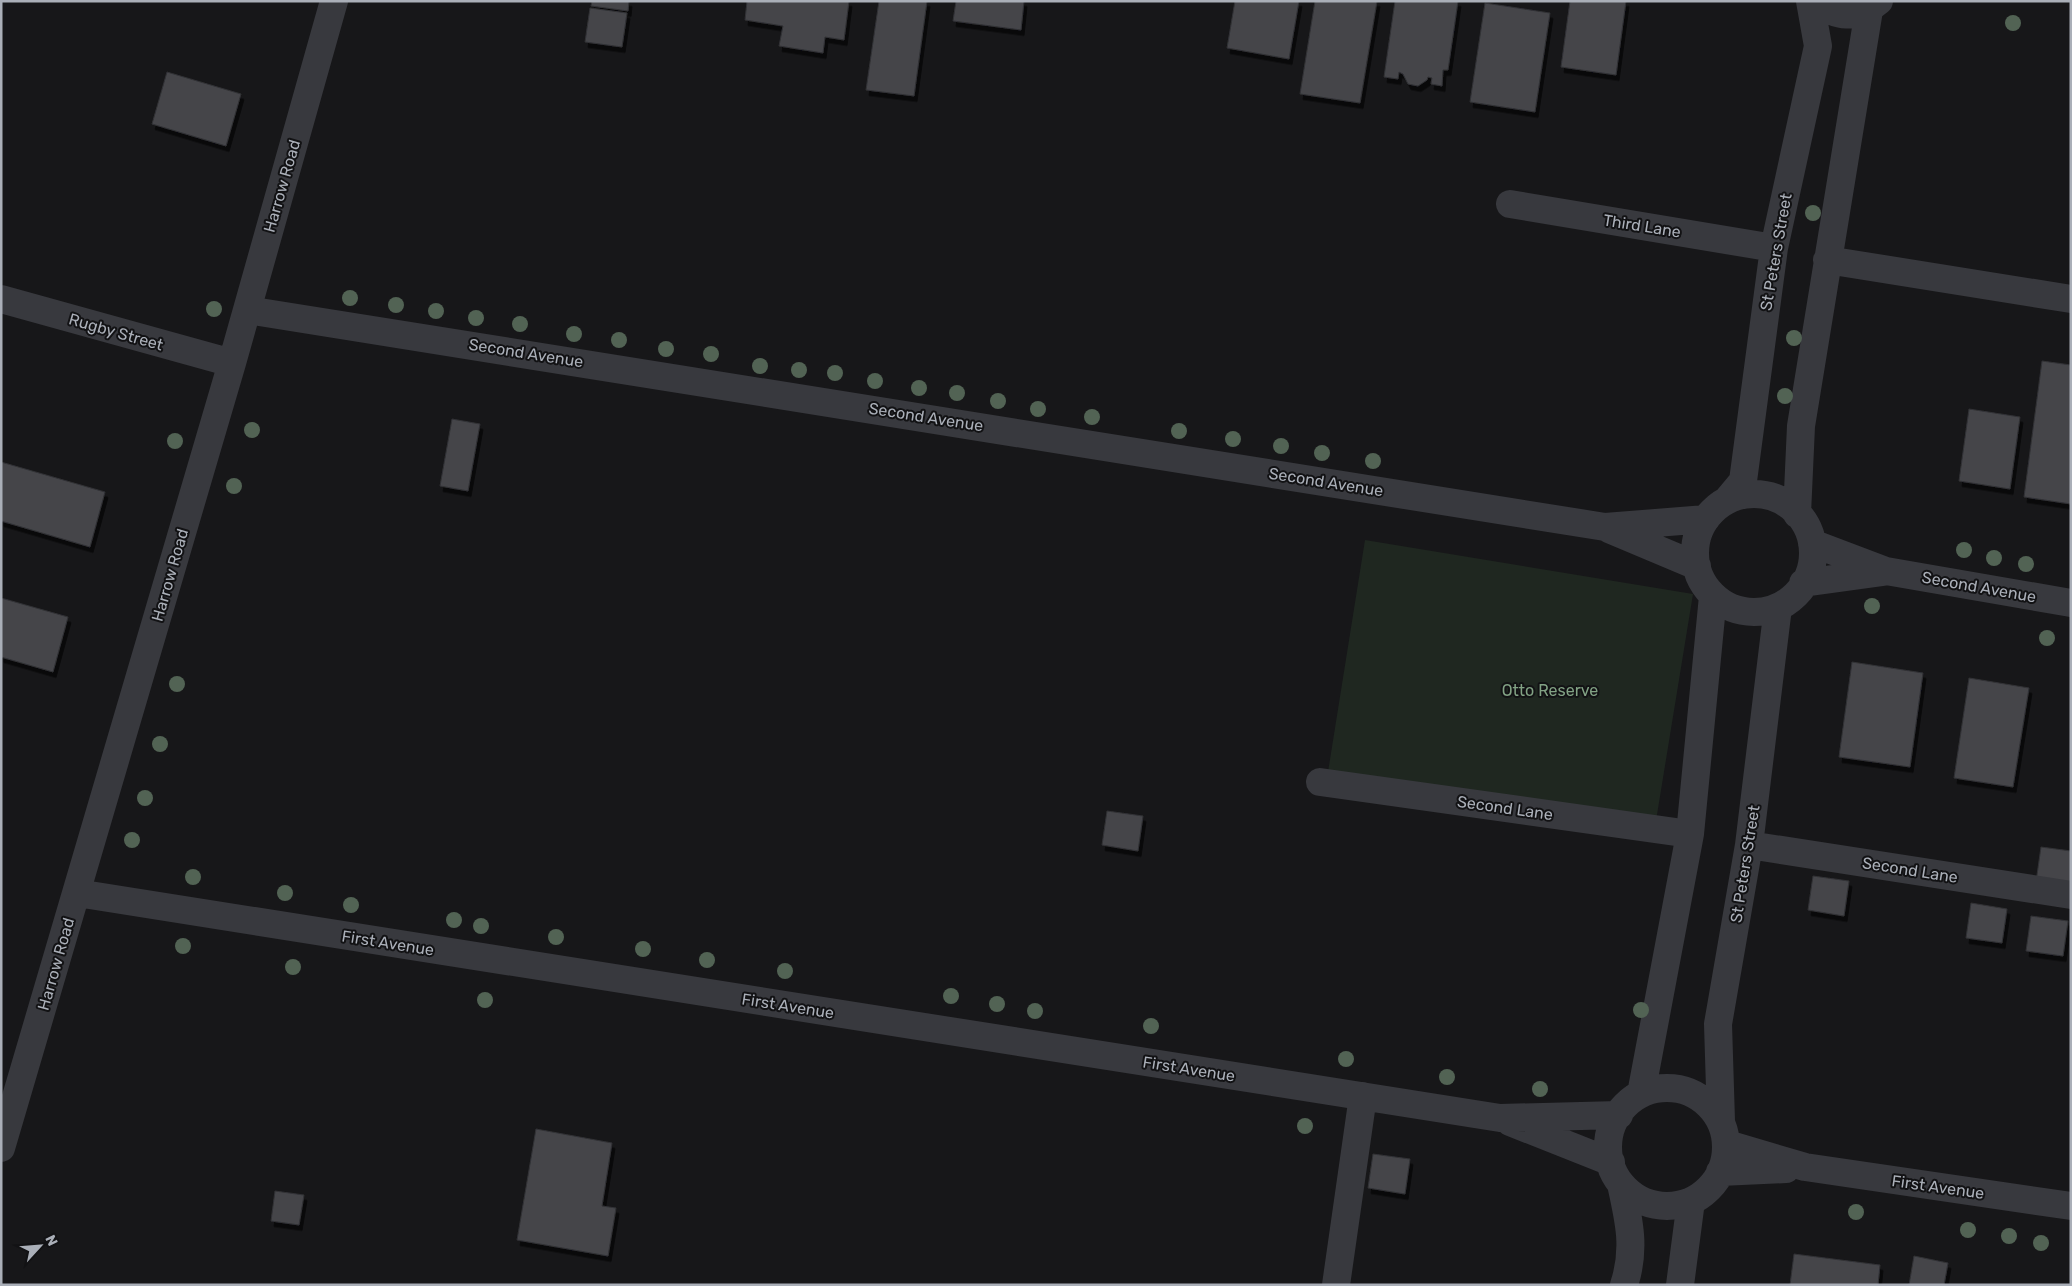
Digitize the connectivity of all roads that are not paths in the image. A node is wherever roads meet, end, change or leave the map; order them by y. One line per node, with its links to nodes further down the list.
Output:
1 (334, 1): 9 (street, Harrow Road)
2 (1812, 1): 3 (street); 5 (street, St Peters Street)
3 (1874, 5): 6 (street)
4 (1510, 204): 5 (street, Third Lane)
5 (1774, 248): 11 (street, St Peters Street)
6 (1827, 260): 7 (street); 12 (street)
7 (2071, 298)
8 (1, 299): 10 (street, Rugby Street)
9 (247, 310): 10 (street, Harrow Road); 14 (street, Second Avenue)
10 (232, 363): 25 (street, Harrow Road)
11 (1728, 499): 12 (street); 13 (street)
12 (1798, 514): 15 (street)
13 (1706, 519): 14 (street, Second Avenue); 16 (street)
14 (1605, 527): 16 (street, Second Avenue)
15 (1812, 543): 17 (street, Second Avenue); 18 (street)
16 (1697, 566): 19 (street)
17 (1886, 571): 18 (street, Second Avenue); 20 (street, Second Avenue)
18 (1804, 583): 21 (street)
19 (1713, 596): 21 (street); 23 (street)
20 (2071, 603)
21 (1778, 607): 24 (street, St Peters Street)
22 (1320, 782): 23 (street, Second Lane)
23 (1690, 834): 27 (street)
24 (1749, 845): 26 (street, Second Lane); 31 (street, St Peters Street)
25 (77, 893): 28 (street, First Avenue); 32 (street, Harrow Road)
26 (2071, 894)
27 (1641, 1094): 29 (street); 31 (street)
28 (1363, 1096): 30 (street, First Avenue); 38 (street)
29 (1618, 1115): 30 (street, First Avenue); 35 (street)
30 (1500, 1118): 35 (street, First Avenue)
31 (1724, 1133): 33 (street, First Avenue); 34 (street)
32 (1, 1148)
33 (1805, 1168): 34 (street, First Avenue); 37 (street, First Avenue)
34 (1720, 1172): 36 (street)
35 (1616, 1173): 36 (street); 39 (street)
36 (1691, 1202): 40 (street)
37 (2071, 1206)
38 (1336, 1285)
39 (1624, 1285)
40 (1680, 1285)

